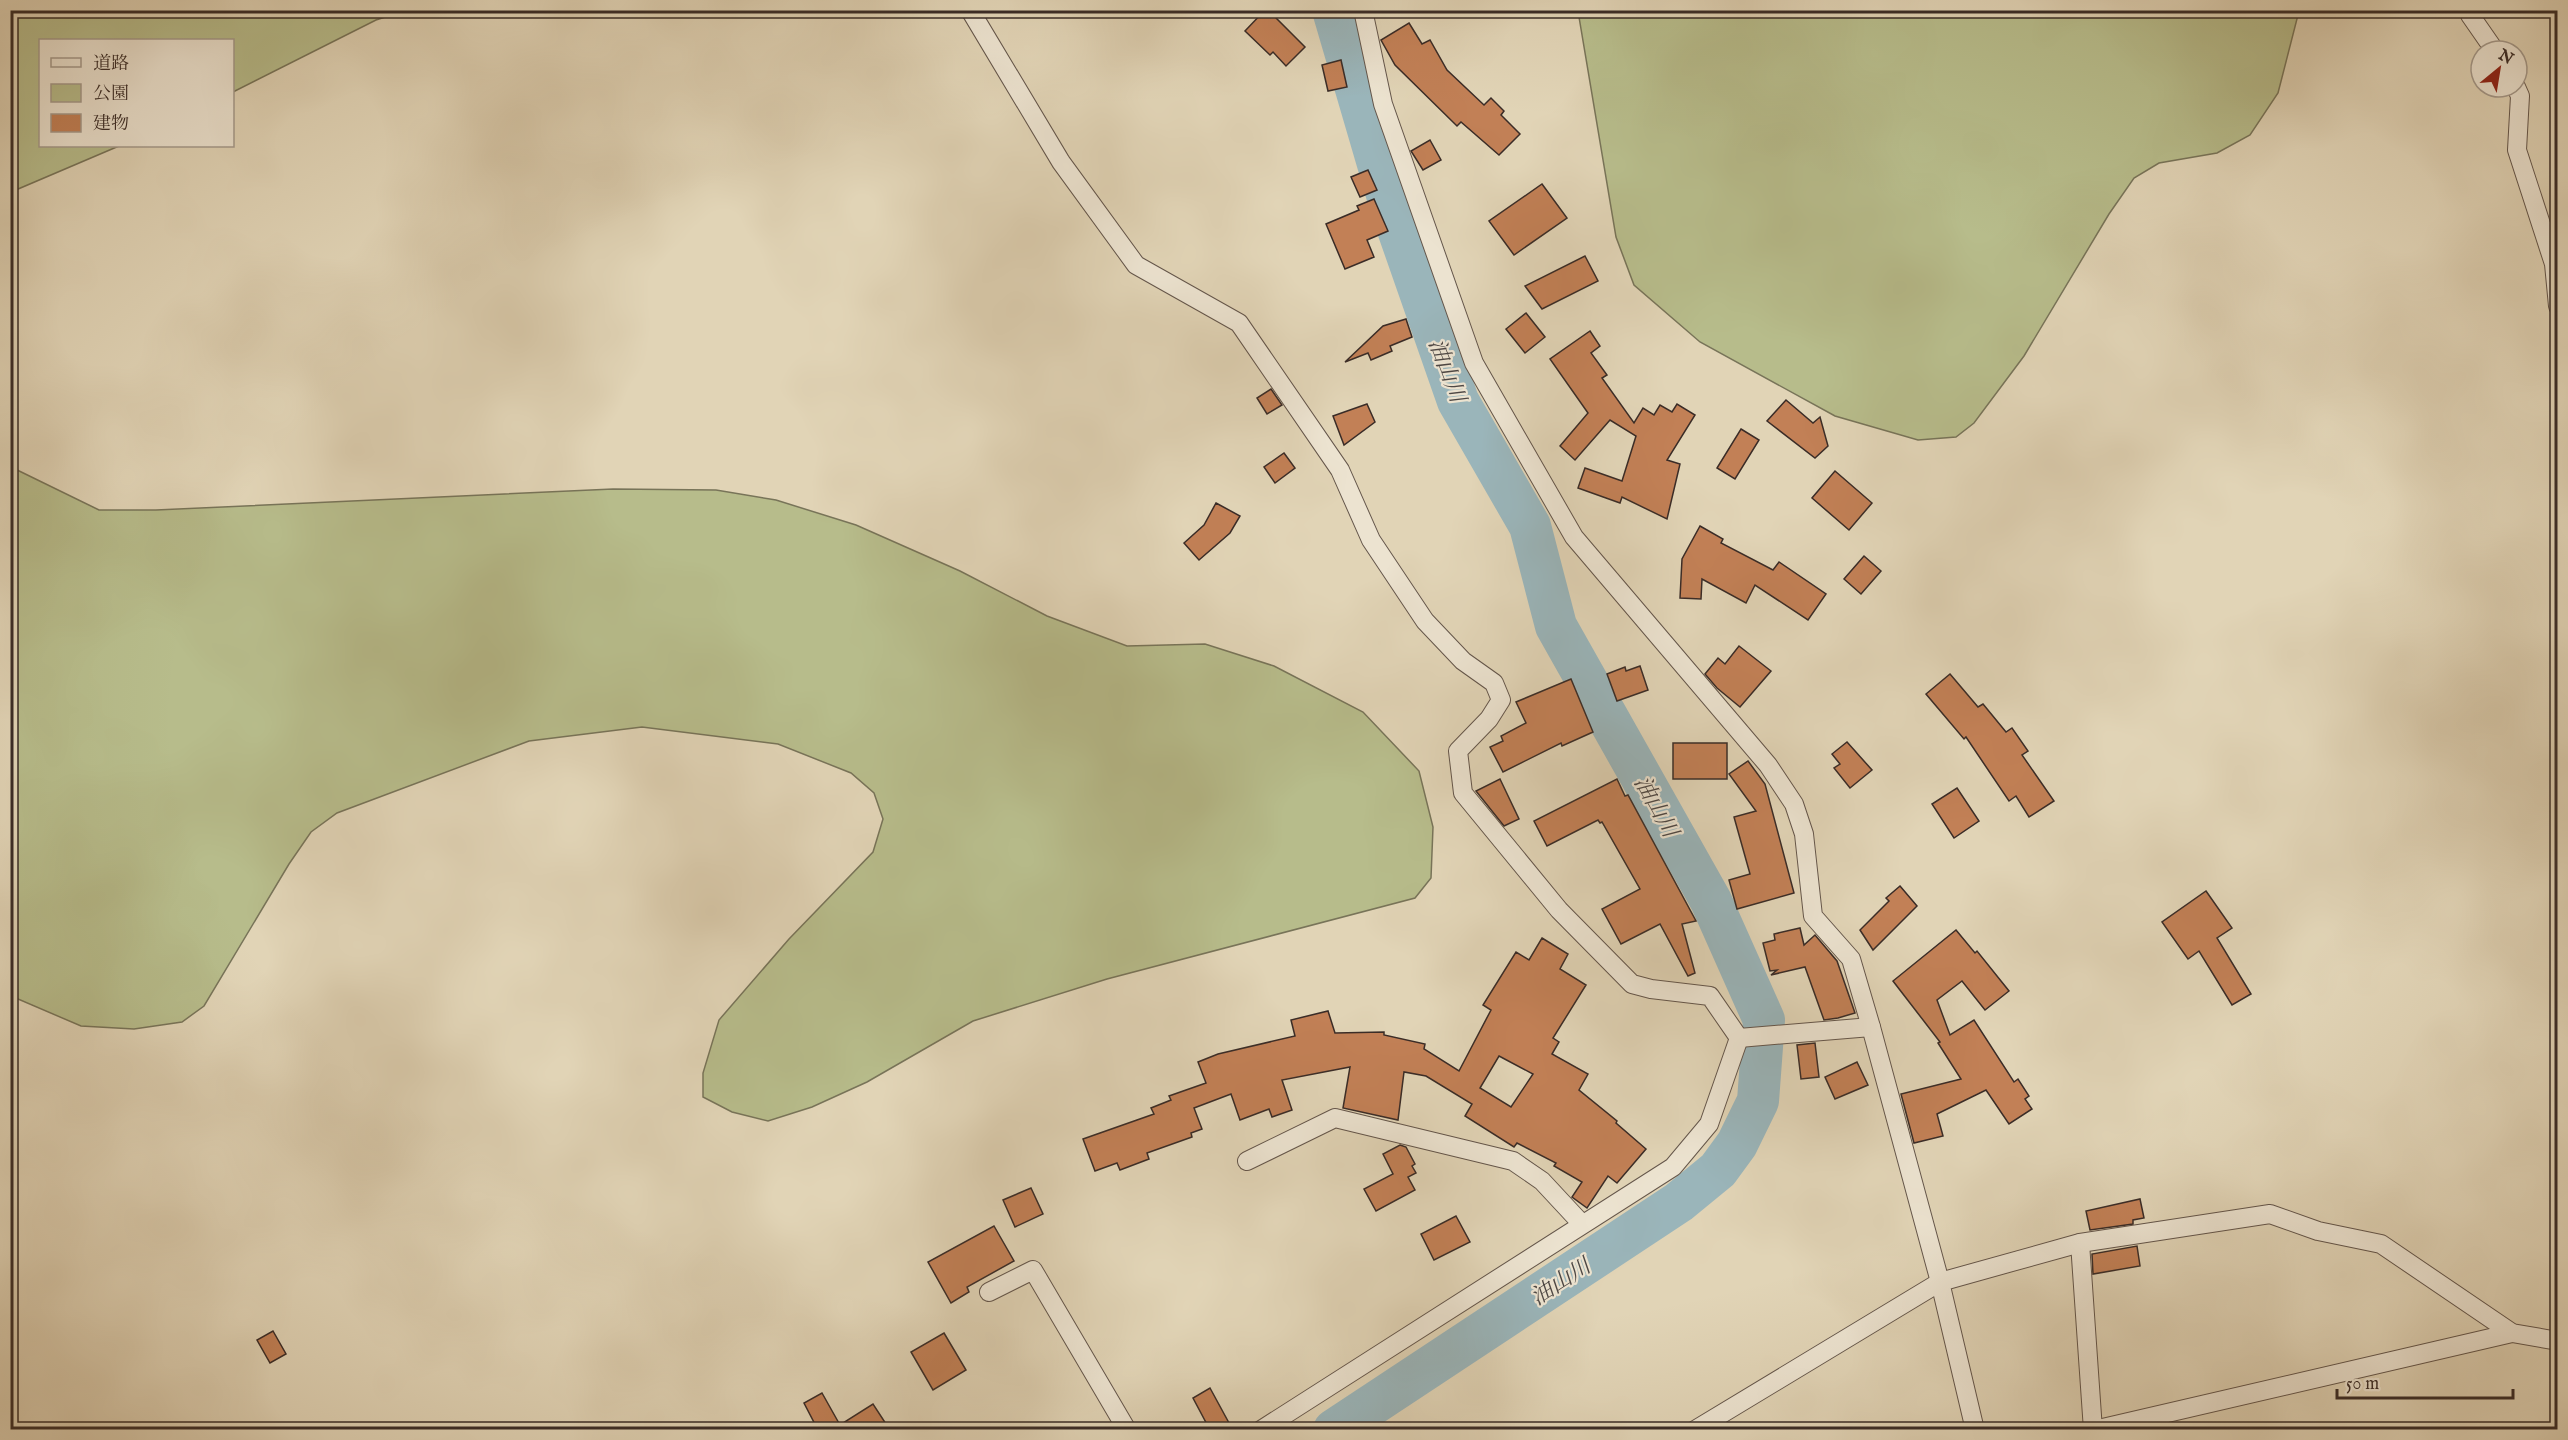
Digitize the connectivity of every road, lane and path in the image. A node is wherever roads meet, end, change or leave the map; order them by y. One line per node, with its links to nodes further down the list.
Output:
1 (970, 10): 8 (street)
2 (1363, 10): 7 (street)
3 (2470, 10): 4 (street)
4 (2487, 39)
5 (2520, 99): 6 (street)
6 (2558, 306)
7 (1871, 1027): 8 (street); 12 (street)
8 (1739, 1038): 10 (street)
9 (1246, 1161): 10 (street)
10 (1582, 1224): 17 (street)
11 (2079, 1244): 12 (street); 14 (street); 20 (street)
12 (1940, 1282): 18 (street); 19 (street)
13 (989, 1292): 16 (street)
14 (2512, 1333): 15 (street); 20 (street)
15 (2558, 1341)
16 (1127, 1430)
17 (1261, 1430)
18 (1695, 1430)
19 (1975, 1430)
20 (2093, 1430)

